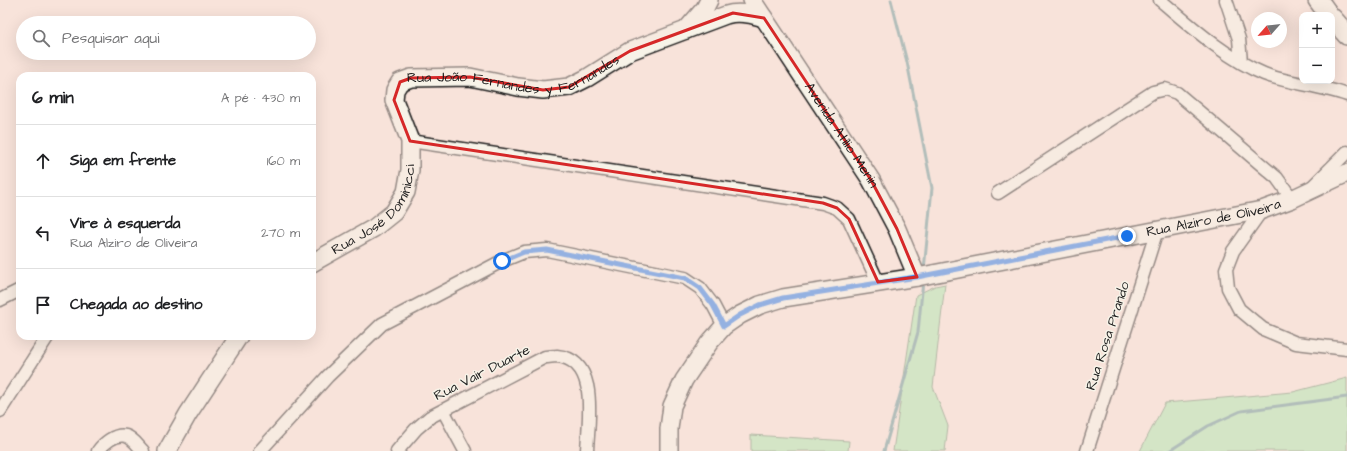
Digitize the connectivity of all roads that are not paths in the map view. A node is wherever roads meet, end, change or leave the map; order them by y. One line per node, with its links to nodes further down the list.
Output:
1 (710, 0): 6 (street); 9 (street)
2 (1160, 0): 11 (street)
3 (1226, 0): 11 (street)
4 (1318, 0): 7 (main road)
5 (758, 5): 6 (street); 22 (street, Avenida Atílio Menin)
6 (734, 10): 9 (street)
7 (1327, 12)
8 (1335, 21): 10 (main road)
9 (684, 31): 13 (street, Rua João Fernandes y Fernandes)
10 (1347, 35)
11 (1241, 62): 12 (street)
12 (1347, 95)
13 (410, 142): 21 (street, Rua José Dominicci); 23 (street)
14 (1347, 152): 16 (street)
15 (1347, 173): 16 (street, Rua Alziro de Oliveira)
16 (1309, 190): 18 (street, Rua Alziro de Oliveira)
17 (998, 193): 18 (street)
18 (1292, 199): 19 (street, Rua Alziro de Oliveira)
19 (1262, 210): 20 (street, Rua Alziro de Oliveira); 29 (street)
20 (1157, 230): 22 (street, Rua Alziro de Oliveira); 40 (street, Rua Rosa Prando)
21 (316, 261)
22 (923, 275): 23 (street, Rua Alziro de Oliveira)
23 (878, 282): 26 (street, Rua Alziro de Oliveira)
24 (16, 292): 25 (street)
25 (0, 300)
26 (724, 326): 35 (street); 39 (street, Rua Alziro de Oliveira)
27 (45, 340): 31 (street)
28 (236, 340): 34 (street)
29 (1347, 349)
30 (443, 410): 36 (street, Rua Vair Duarte); 37 (street); 38 (street, Rua Vair Duarte)
31 (0, 411)
32 (98, 451): 33 (street)
33 (143, 451)
34 (167, 451)
35 (260, 451)
36 (397, 451)
37 (465, 451)
38 (587, 451)
39 (670, 451)
40 (1087, 451)

